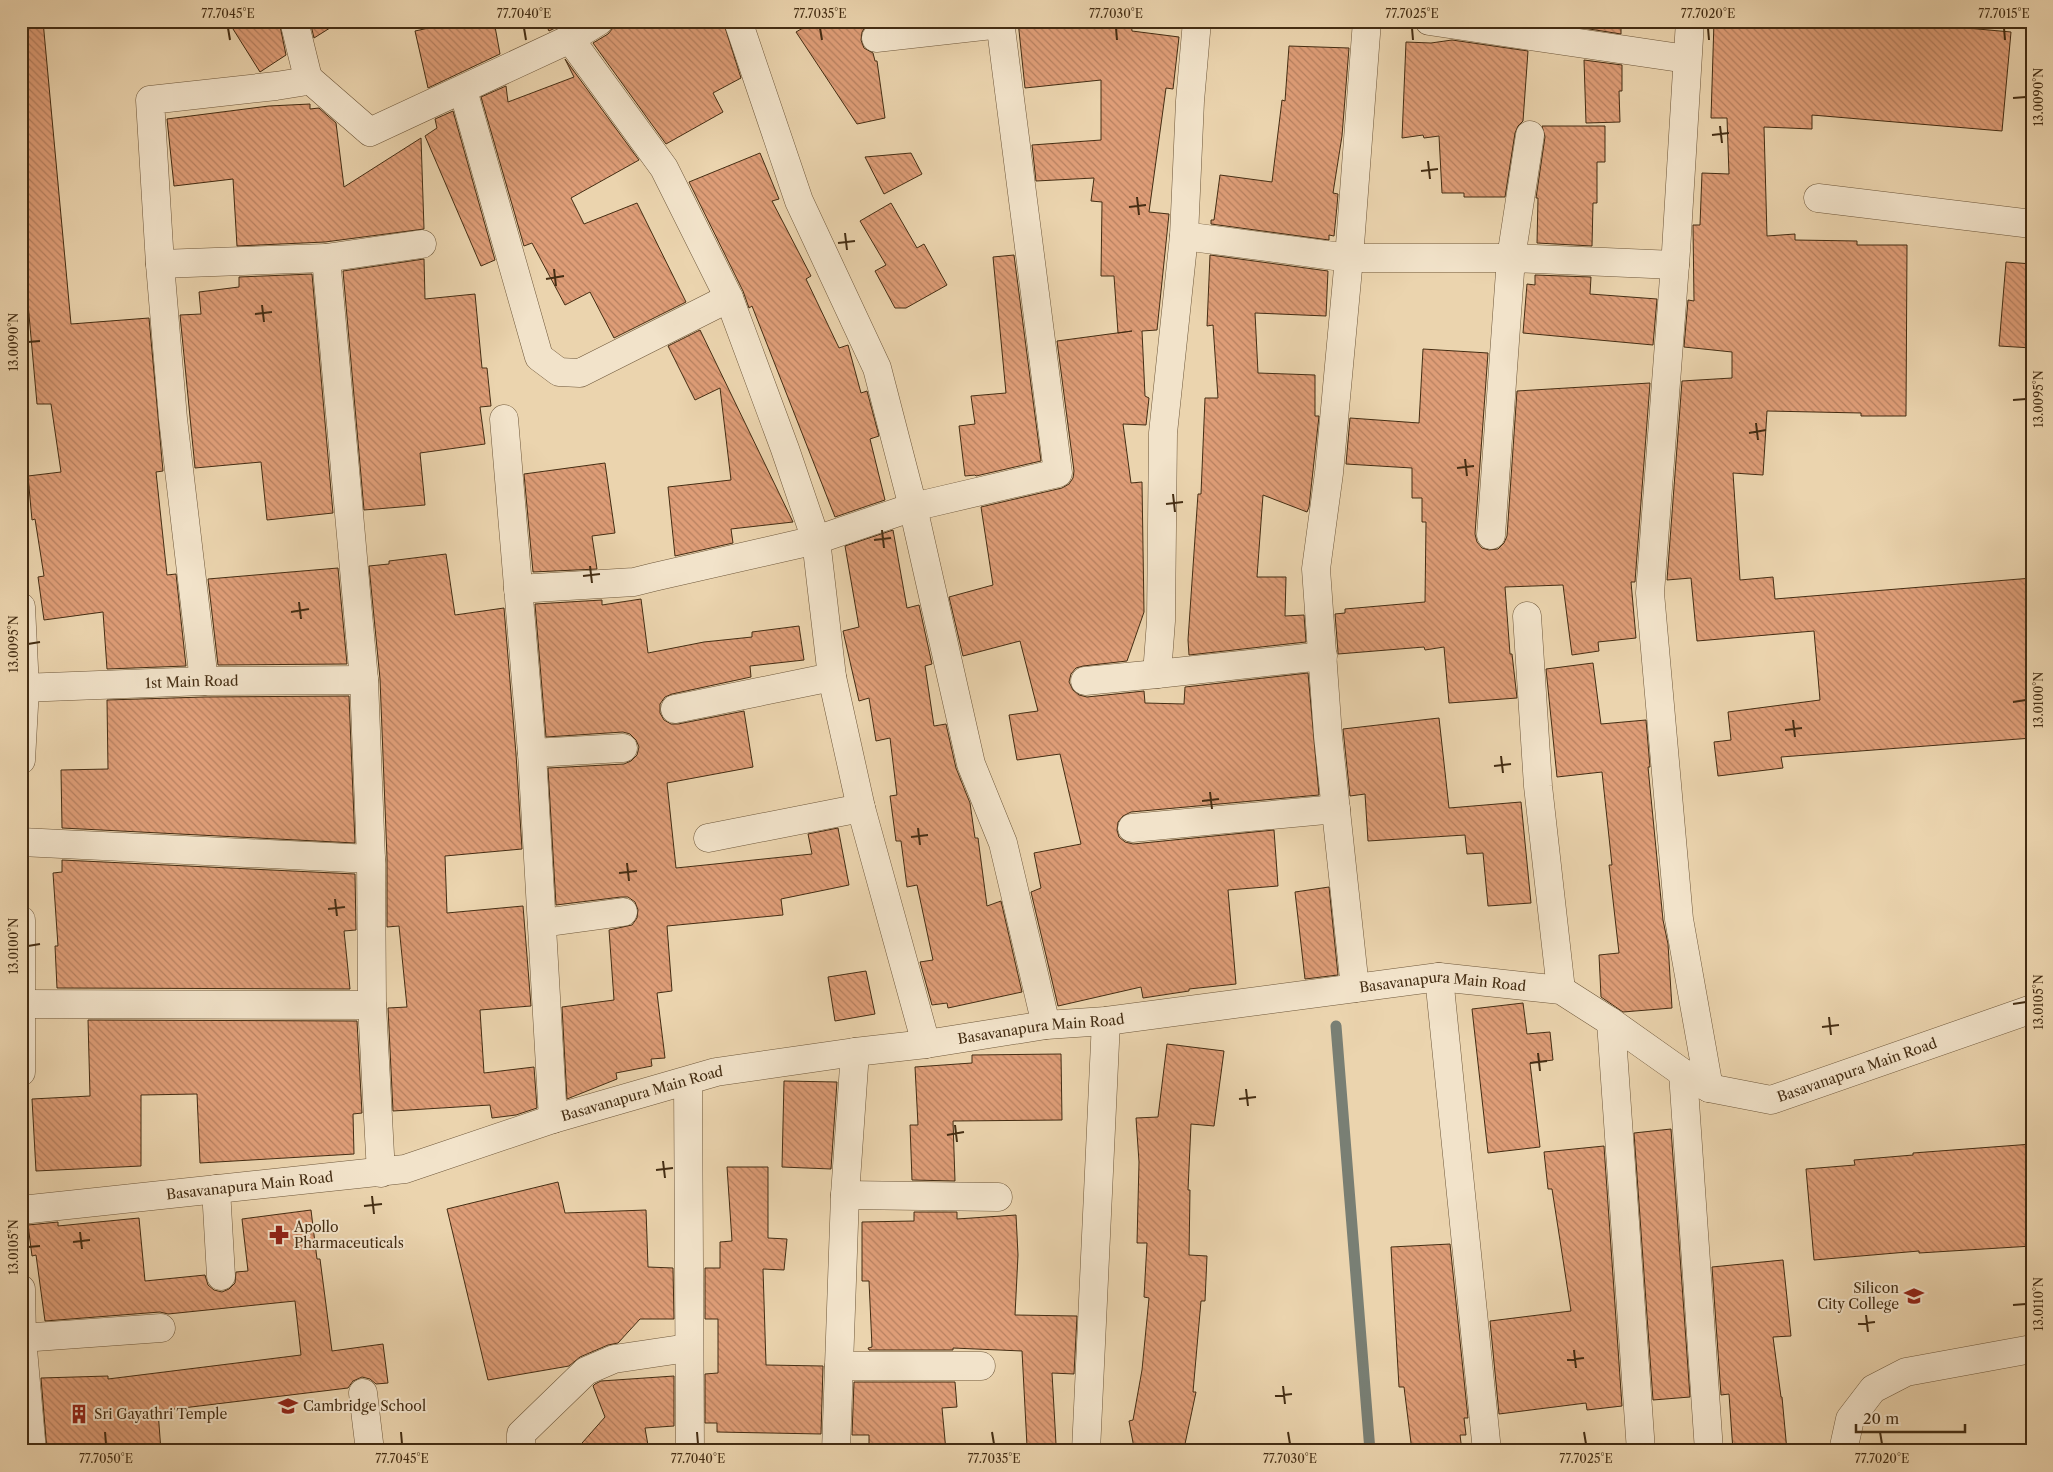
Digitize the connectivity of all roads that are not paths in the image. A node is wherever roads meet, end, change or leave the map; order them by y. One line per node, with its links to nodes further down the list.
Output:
1 (294, 21): 12 (street)
2 (599, 21): 10 (street)
3 (738, 21): 26 (street)
4 (1197, 21): 17 (street)
5 (1367, 21): 20 (street)
6 (1429, 21): 11 (street)
7 (1690, 21): 11 (street)
8 (1000, 22): 9 (street); 26 (street)
9 (876, 38)
10 (570, 39): 13 (street); 24 (street)
11 (1687, 59): 23 (street)
12 (295, 82): 13 (street); 22 (street)
13 (463, 90): 24 (street)
14 (1530, 135): 21 (street)
15 (1818, 198): 16 (street)
16 (2032, 224)
17 (1184, 236): 20 (street); 33 (street)
18 (422, 244): 19 (street)
19 (326, 258): 22 (street); 35 (street)
20 (1349, 258): 21 (street); 32 (street)
21 (1511, 258): 23 (street); 27 (street)
22 (160, 264): 36 (street)
23 (1675, 266): 66 (street)
24 (729, 298): 28 (street)
25 (504, 419): 29 (street)
26 (913, 507): 28 (street); 60 (street)
27 (1491, 536)
28 (816, 540): 29 (street); 34 (street)
29 (518, 588): 41 (street)
30 (21, 607): 38 (street)
31 (1527, 616): 54 (street)
32 (1323, 656): 33 (street); 44 (street)
33 (1157, 674): 37 (street)
34 (832, 677): 39 (street); 43 (street)
35 (364, 680): 36 (street, 1st Main Road); 48 (street)
36 (204, 681): 38 (street, 1st Main Road)
37 (1085, 681)
38 (23, 688): 42 (street)
39 (675, 709)
40 (623, 748): 41 (street)
41 (532, 753): 51 (street)
42 (21, 760)
43 (862, 808): 46 (street); 61 (street)
44 (1336, 809): 45 (street); 53 (street)
45 (1132, 828)
46 (708, 838)
47 (21, 842): 48 (street)
48 (371, 859): 56 (street)
49 (623, 912): 51 (street)
50 (21, 920): 55 (street)
51 (542, 923): 67 (street)
52 (1439, 977): 53 (street, Basavanapura Main Road); 54 (street, Basavanapura Main Road); 88 (street)
53 (1354, 988): 58 (street, Basavanapura Main Road)
54 (1561, 990): 59 (street, Basavanapura Main Road)
55 (22, 1004): 56 (street); 63 (street)
56 (372, 1005): 68 (street)
57 (2032, 1009): 66 (street, Basavanapura Main Road)
58 (1106, 1021): 60 (street, Basavanapura Main Road); 87 (street)
59 (1611, 1022): 64 (street, Basavanapura Main Road); 89 (street)
60 (1046, 1025): 61 (street, Basavanapura Main Road)
61 (926, 1044): 62 (street, Basavanapura Main Road)
62 (855, 1052): 65 (street, Basavanapura Main Road); 70 (street)
63 (21, 1072)
64 (1683, 1073): 66 (street, Basavanapura Main Road); 90 (street)
65 (688, 1081): 67 (street, Basavanapura Main Road); 77 (street)
66 (1710, 1088)
67 (554, 1120): 68 (street, Basavanapura Main Road)
68 (381, 1173): 69 (street, Basavanapura Main Road)
69 (216, 1189): 72 (street, Basavanapura Main Road); 73 (street)
70 (845, 1195): 71 (street); 79 (street)
71 (998, 1197)
72 (21, 1210)
73 (221, 1276)
74 (21, 1289): 76 (street)
75 (161, 1328): 76 (street)
76 (22, 1338): 83 (street)
77 (688, 1348): 82 (street); 85 (street)
78 (2032, 1349): 91 (street)
79 (839, 1366): 80 (street); 86 (street)
80 (981, 1366)
81 (363, 1393): 84 (street)
82 (516, 1445)
83 (32, 1451)
84 (370, 1451)
85 (690, 1451)
86 (836, 1451)
87 (1086, 1451)
88 (1487, 1451)
89 (1641, 1451)
90 (1708, 1451)
91 (1843, 1451)

